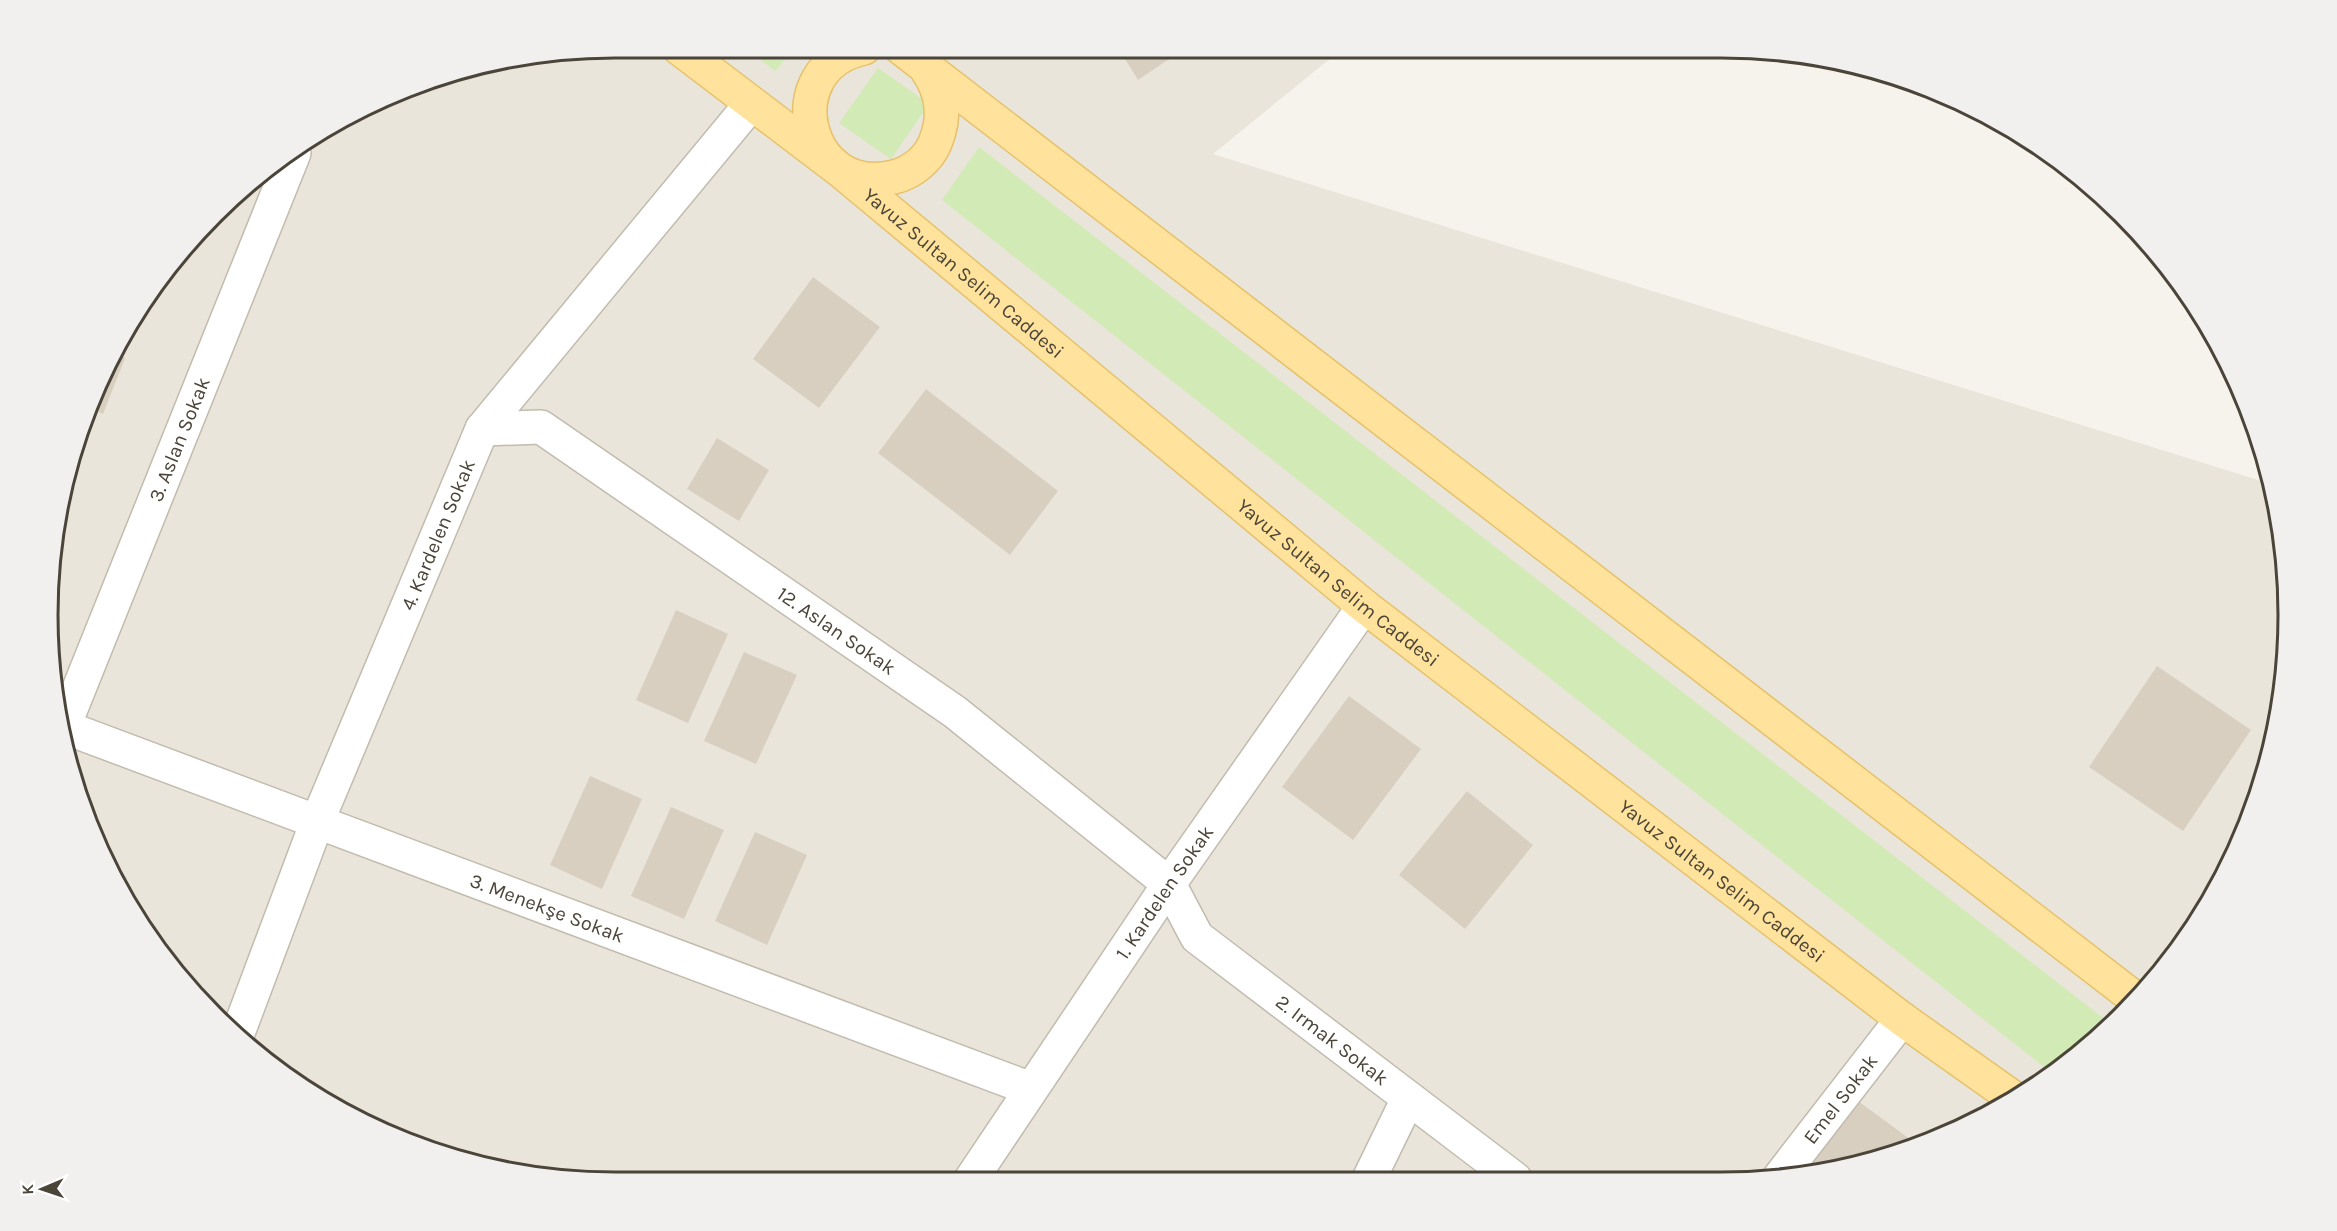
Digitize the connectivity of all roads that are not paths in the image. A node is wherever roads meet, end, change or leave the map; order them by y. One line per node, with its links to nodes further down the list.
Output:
1 (692, 58): 5 (main road, Yavuz Sultan Selim Caddesi)
2 (840, 58): 7 (main road)
3 (914, 58): 7 (main road)
4 (916, 58): 14 (main road)
5 (751, 104): 7 (main road, Yavuz Sultan Selim Caddesi); 8 (street, 4. Kardelen Sokak)
6 (290, 164): 10 (street, 3. Aslan Sokak)
7 (841, 171): 9 (main road, Yavuz Sultan Selim Caddesi)
8 (482, 429): 12 (street, 4. Kardelen Sokak); 13 (street, 12. Aslan Sokak)
9 (1364, 606): 13 (street, 1. Kardelen Sokak); 15 (main road, Yavuz Sultan Selim Caddesi)
10 (68, 717)
11 (70, 729): 12 (street, 3. Menekşe Sokak)
12 (317, 822): 16 (street, 4. Kardelen Sokak); 17 (street, 3. Menekşe Sokak)
13 (1169, 884): 17 (street, 1. Kardelen Sokak); 19 (street, 2. Irmak Sokak)
14 (2129, 994)
15 (1902, 1019): 18 (main road, Yavuz Sultan Selim Caddesi); 20 (street, Emel Sokak)
16 (240, 1026)
17 (1031, 1089): 21 (street, 1. Kardelen Sokak)
18 (2006, 1094)
19 (1408, 1099): 22 (street); 23 (street, 2. Irmak Sokak)
20 (1786, 1169)
21 (976, 1172)
22 (1373, 1172)
23 (1506, 1172)

